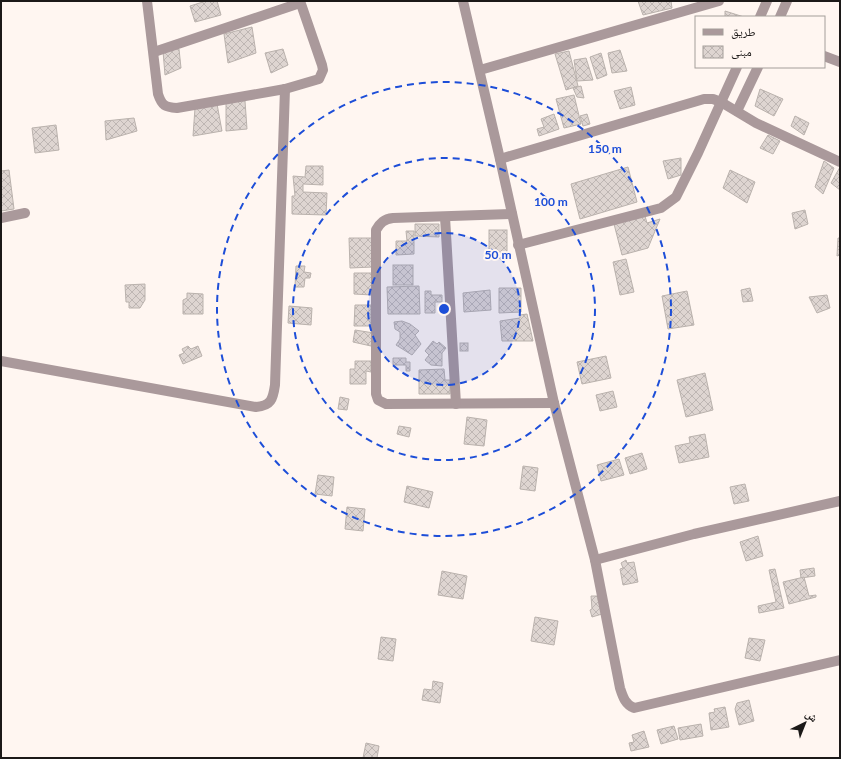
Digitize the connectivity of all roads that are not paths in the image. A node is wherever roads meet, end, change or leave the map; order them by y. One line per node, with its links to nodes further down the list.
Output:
1 (147, 1): 9 (street)
2 (463, 1): 14 (street)
3 (719, 1): 14 (street)
4 (767, 1): 7 (street)
5 (788, 1): 8 (street)
6 (300, 2): 9 (street); 15 (street)
7 (760, 16)
8 (780, 16)
9 (154, 52): 15 (street)
10 (825, 56): 11 (street)
11 (840, 62)
12 (737, 68): 16 (street)
13 (758, 68): 17 (street)
14 (480, 70): 18 (street)
15 (285, 89): 25 (street)
16 (721, 102): 17 (street); 18 (street); 24 (street)
17 (737, 112): 19 (street)
18 (500, 159): 21 (street)
19 (840, 162)
20 (25, 213): 23 (street)
21 (512, 214): 22 (street); 24 (street)
22 (445, 217): 27 (street); 27 (street)
23 (1, 218)
24 (518, 245): 26 (street)
25 (1, 361)
26 (554, 403): 27 (street); 29 (street)
27 (456, 404)
28 (840, 501): 29 (street)
29 (595, 560): 30 (street)
30 (840, 660)

